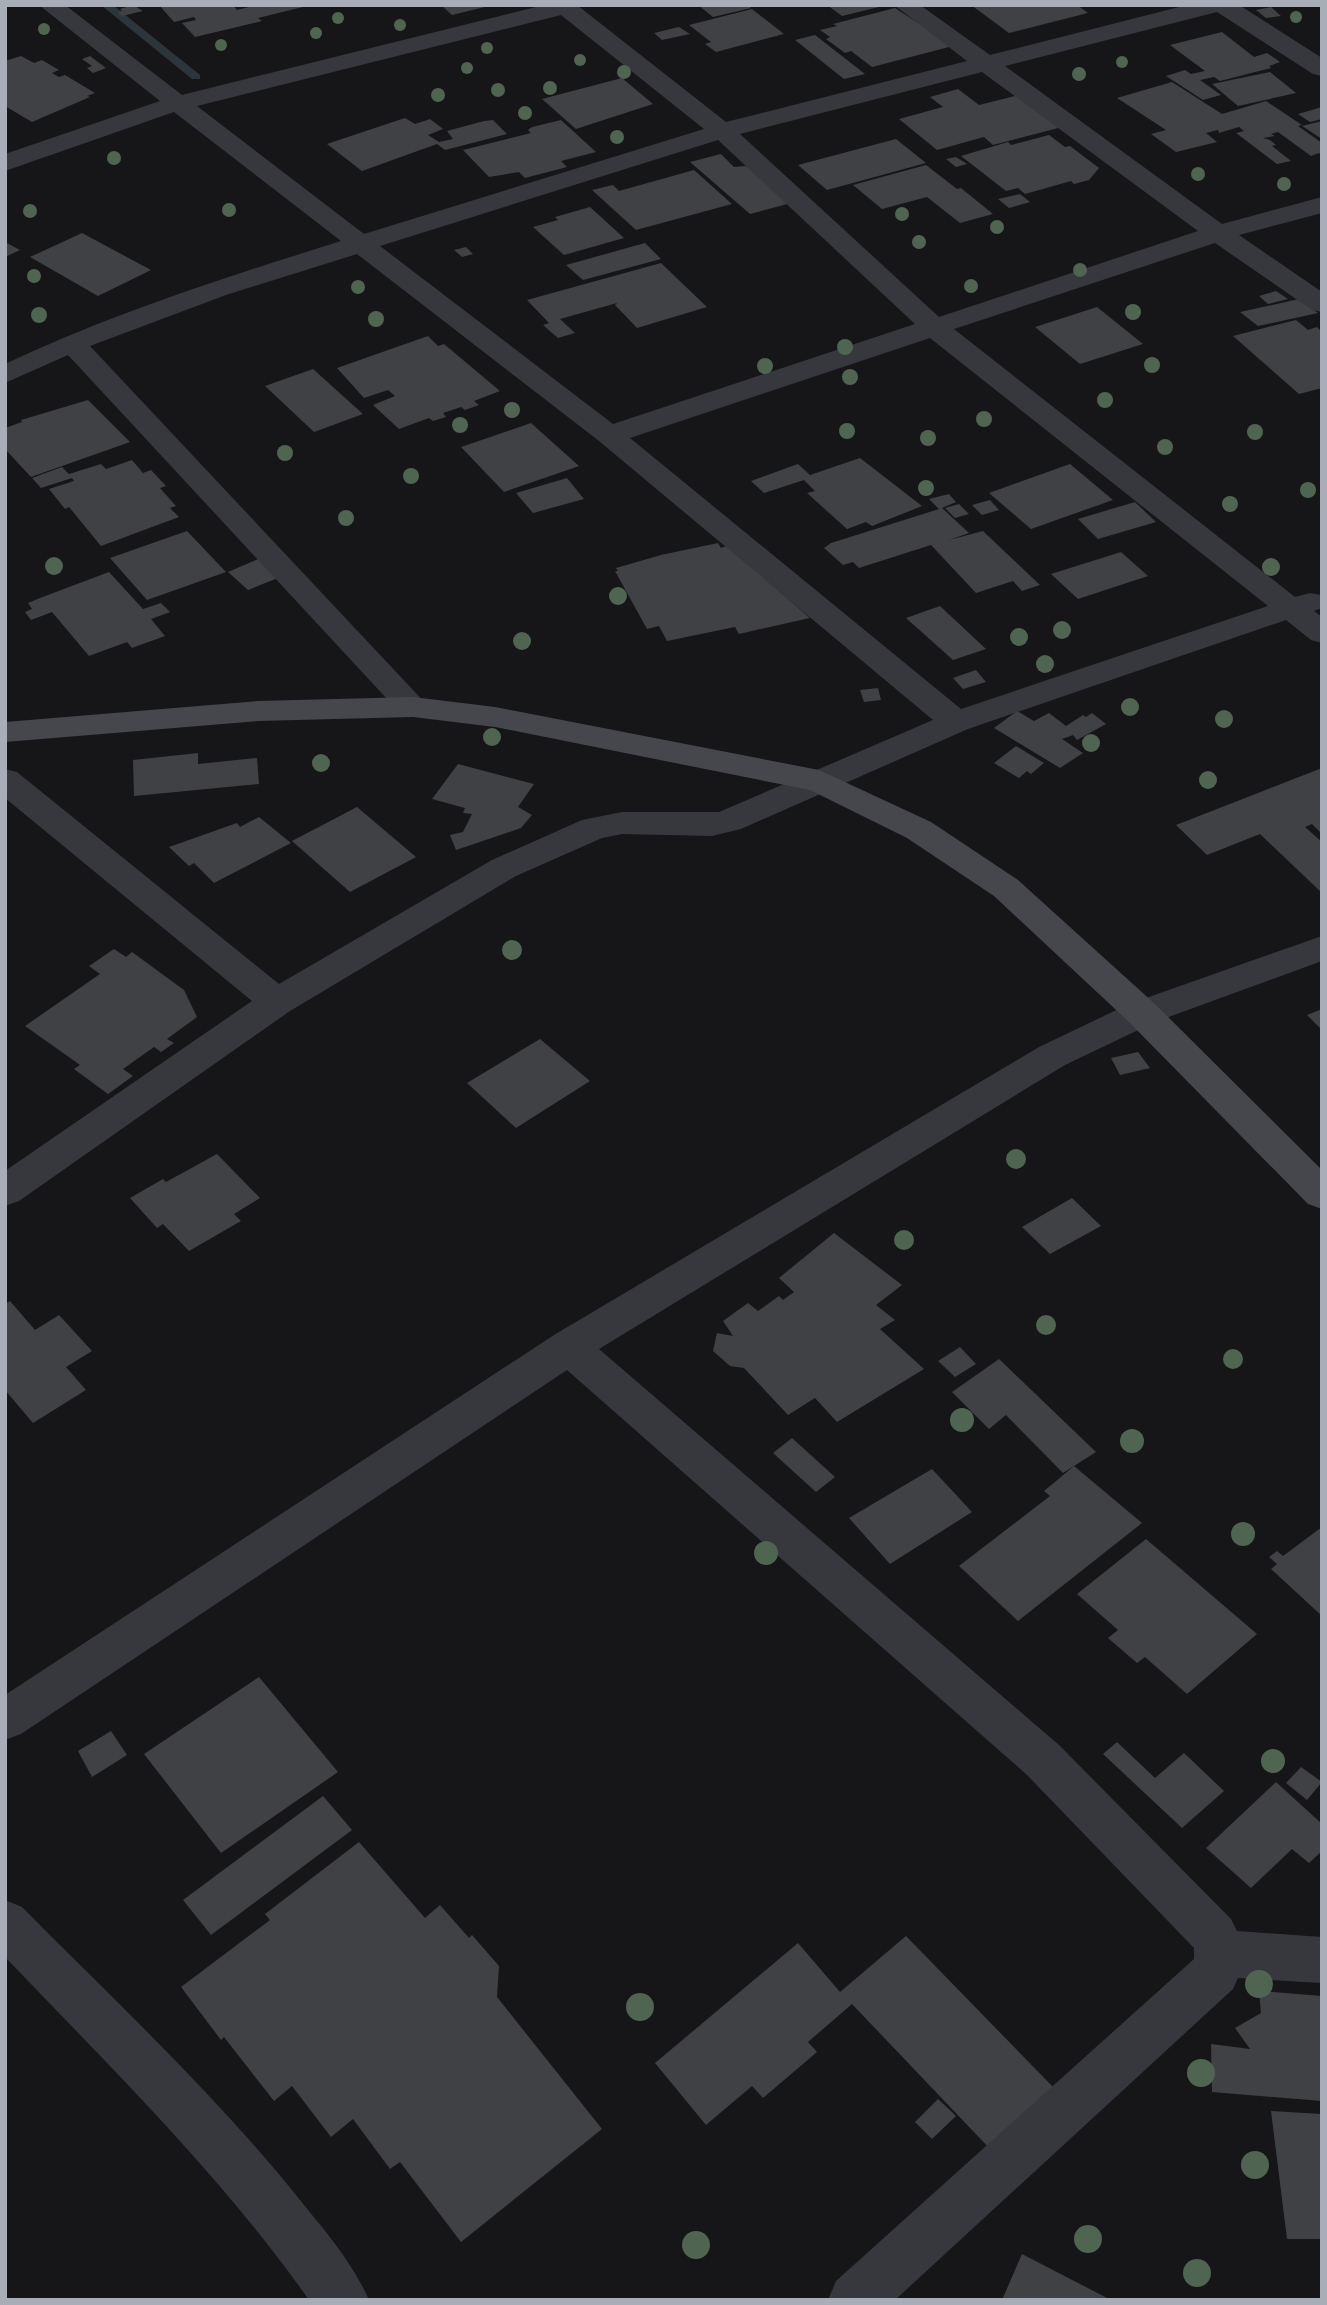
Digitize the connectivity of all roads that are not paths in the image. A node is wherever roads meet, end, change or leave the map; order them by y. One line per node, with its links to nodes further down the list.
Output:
1 (50, 5): 8 (street)
2 (905, 5): 6 (street)
3 (1216, 5): 6 (street)
4 (1223, 5): 7 (street)
5 (567, 6): 8 (street); 9 (street)
6 (989, 64): 9 (street); 12 (street)
7 (1322, 69)
8 (175, 104): 10 (street); 13 (street)
9 (722, 131): 13 (street); 15 (street)
10 (5, 163)
11 (1322, 205): 12 (street)
12 (1218, 233): 14 (street); 15 (street)
13 (363, 245): 16 (street); 18 (street)
14 (1322, 304)
15 (934, 327): 18 (street); 19 (street)
16 (72, 343): 17 (street); 21 (street)
17 (5, 375)
18 (609, 435): 22 (street)
19 (1307, 603): 20 (street); 22 (street)
20 (1322, 633)
21 (413, 707): 23 (main road); 25 (main road)
22 (956, 722): 25 (street)
23 (7, 730)
24 (5, 780): 27 (street)
25 (820, 781): 27 (street); 28 (main road)
26 (1322, 948): 28 (street)
27 (277, 1002): 29 (street)
28 (1142, 1013): 30 (main road); 31 (street)
29 (5, 1191)
30 (1322, 1194)
31 (569, 1347): 32 (street); 34 (street)
32 (5, 1720)
33 (5, 1923): 36 (street)
34 (1220, 1953): 35 (street); 37 (street)
35 (1322, 1960)
36 (342, 2300)
37 (855, 2300)

